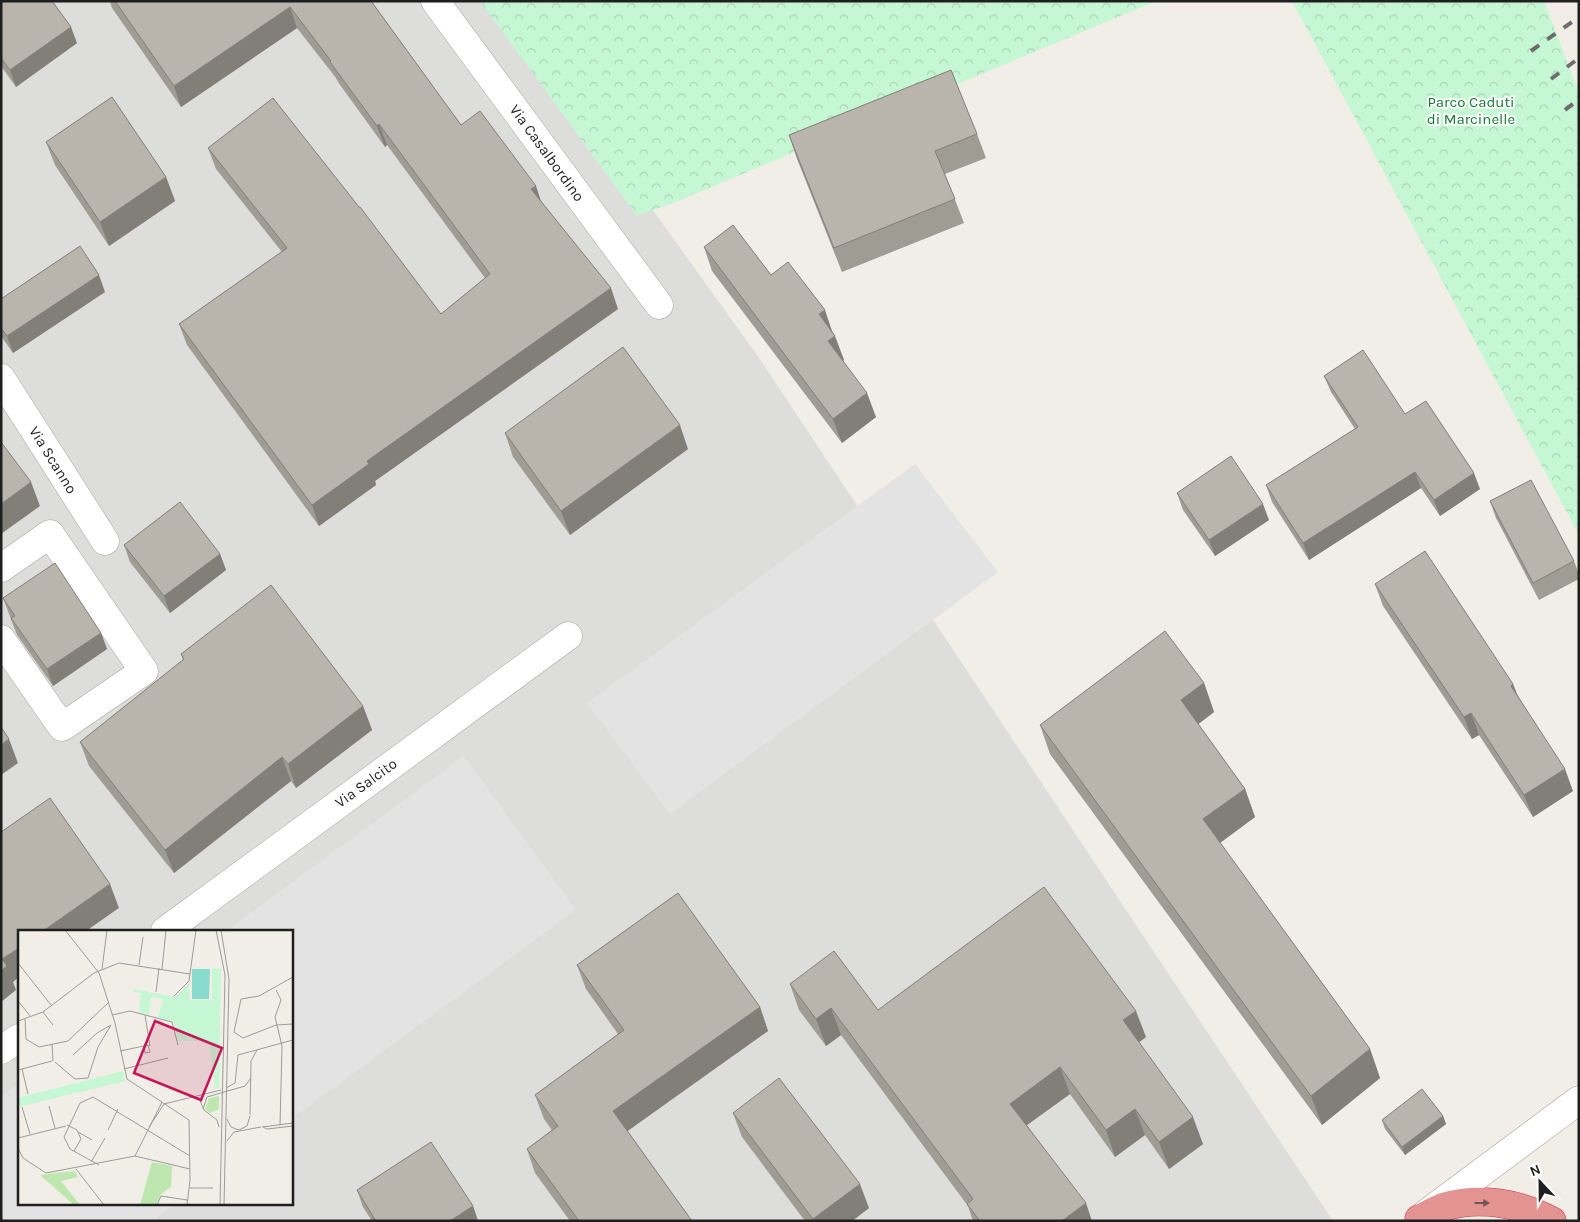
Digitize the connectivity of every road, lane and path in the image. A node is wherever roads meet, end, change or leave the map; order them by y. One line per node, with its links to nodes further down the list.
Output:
1 (435, 1): 2 (street, Via Casalbordino)
2 (658, 305)
3 (1, 378): 4 (street, Via Scanno)
4 (105, 541)
5 (1, 568): 7 (street)
6 (568, 636): 8 (street, Via Salcito)
7 (1, 639)
8 (166, 930)
9 (18, 1039): 10 (street)
10 (1, 1050)
11 (1579, 1100): 12 (street)
12 (1417, 1220): 13 (highway, one-way to 13)
13 (1552, 1221)

